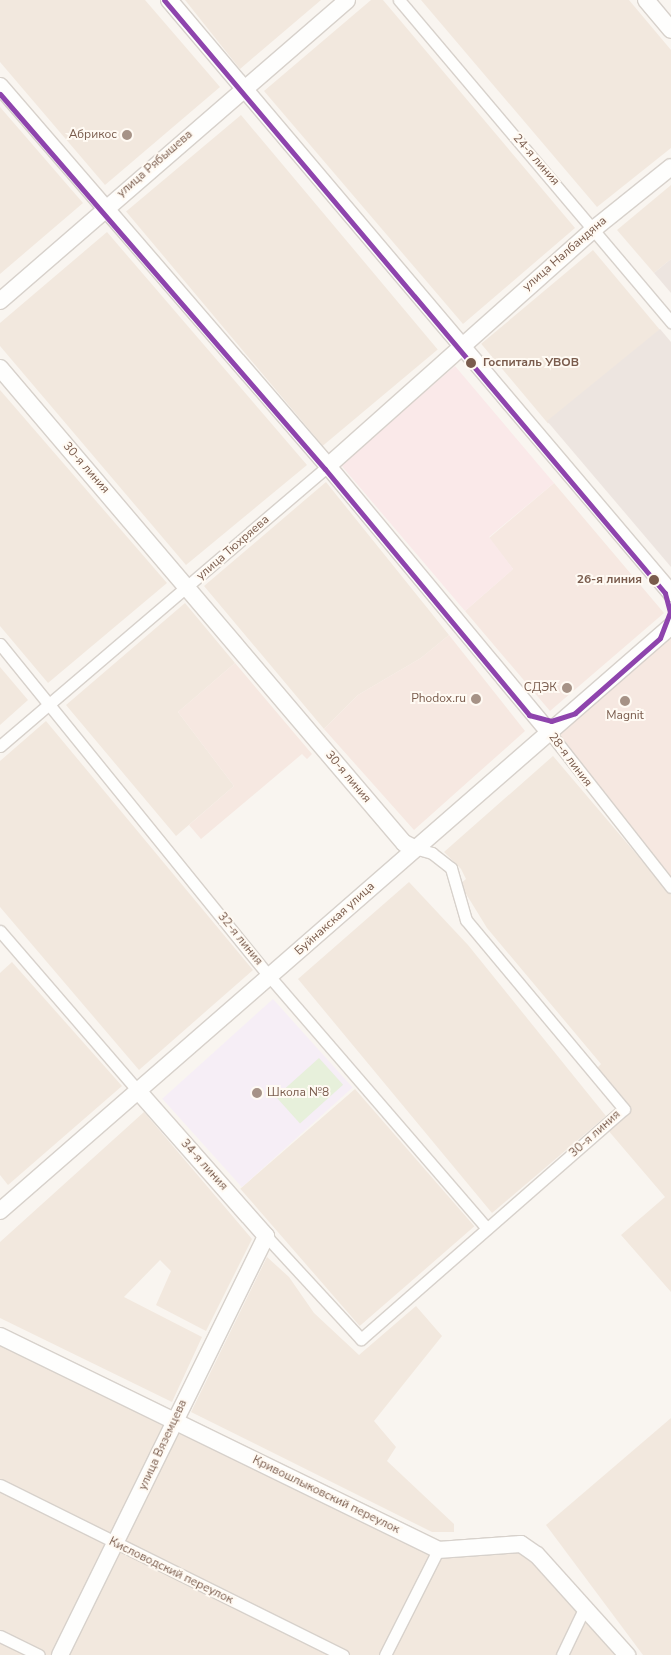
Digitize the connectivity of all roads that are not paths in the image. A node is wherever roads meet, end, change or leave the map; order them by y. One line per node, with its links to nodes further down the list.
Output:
1 (169, 0): 7 (street)
2 (347, 0): 7 (street, улица Рябышева)
3 (399, 0): 10 (street, 24-я линия)
4 (646, 0): 5 (street)
5 (671, 30)
6 (0, 86): 9 (street, 28-я линия)
7 (243, 88): 9 (street, улица Рябышева); 13 (street)
8 (671, 167): 10 (street, улица Налбандяна)
9 (105, 208): 11 (street, улица Рябышева); 15 (street, 28-я линия)
10 (595, 228): 12 (street, 24-я линия); 13 (street, улица Налбандяна)
11 (0, 301)
12 (671, 322)
13 (461, 344): 15 (street, улица Тюхряева); 17 (street)
14 (0, 368): 16 (street, 30-я линия)
15 (328, 466): 16 (street, улица Тюхряева); 21 (street, 28-я линия)
16 (188, 586): 20 (street, улица Тюхряева); 23 (street, 30-я линия)
17 (671, 593)
18 (671, 626): 21 (street, Буйнакская улица)
19 (0, 644): 20 (street, 32-я линия)
20 (50, 702): 22 (street, улица Тюхряева); 26 (street, 32-я линия)
21 (549, 732): 23 (street, Буйнакская улица); 24 (street, 28-я линия)
22 (0, 746)
23 (414, 848): 26 (street, Буйнакская улица); 29 (street, 30-я линия)
24 (671, 887)
25 (0, 931): 27 (street, 34-я линия)
26 (270, 977): 27 (street, Буйнакская улица); 29 (street, 32-я линия)
27 (138, 1091): 28 (street, Буйнакская улица); 30 (street, 34-я линия)
28 (2, 1207)
29 (487, 1228): 30 (street, 34-я линия)
30 (266, 1236): 32 (street, улица Вяземцева)
31 (0, 1336): 32 (street, Кривошлыковский переулок)
32 (174, 1420): 34 (street, улица Вяземцева); 35 (street, Кривошлыковский переулок)
33 (0, 1485): 34 (street, Кисловодский переулок)
34 (116, 1544): 39 (street, улица Вяземцева); 40 (street, Кисловодский переулок)
35 (438, 1550): 36 (street); 41 (street)
36 (585, 1607): 42 (street); 43 (street)
37 (0, 1636): 38 (street)
38 (39, 1655)
39 (60, 1655)
40 (343, 1655)
41 (385, 1655)
42 (562, 1655)
43 (627, 1655)

